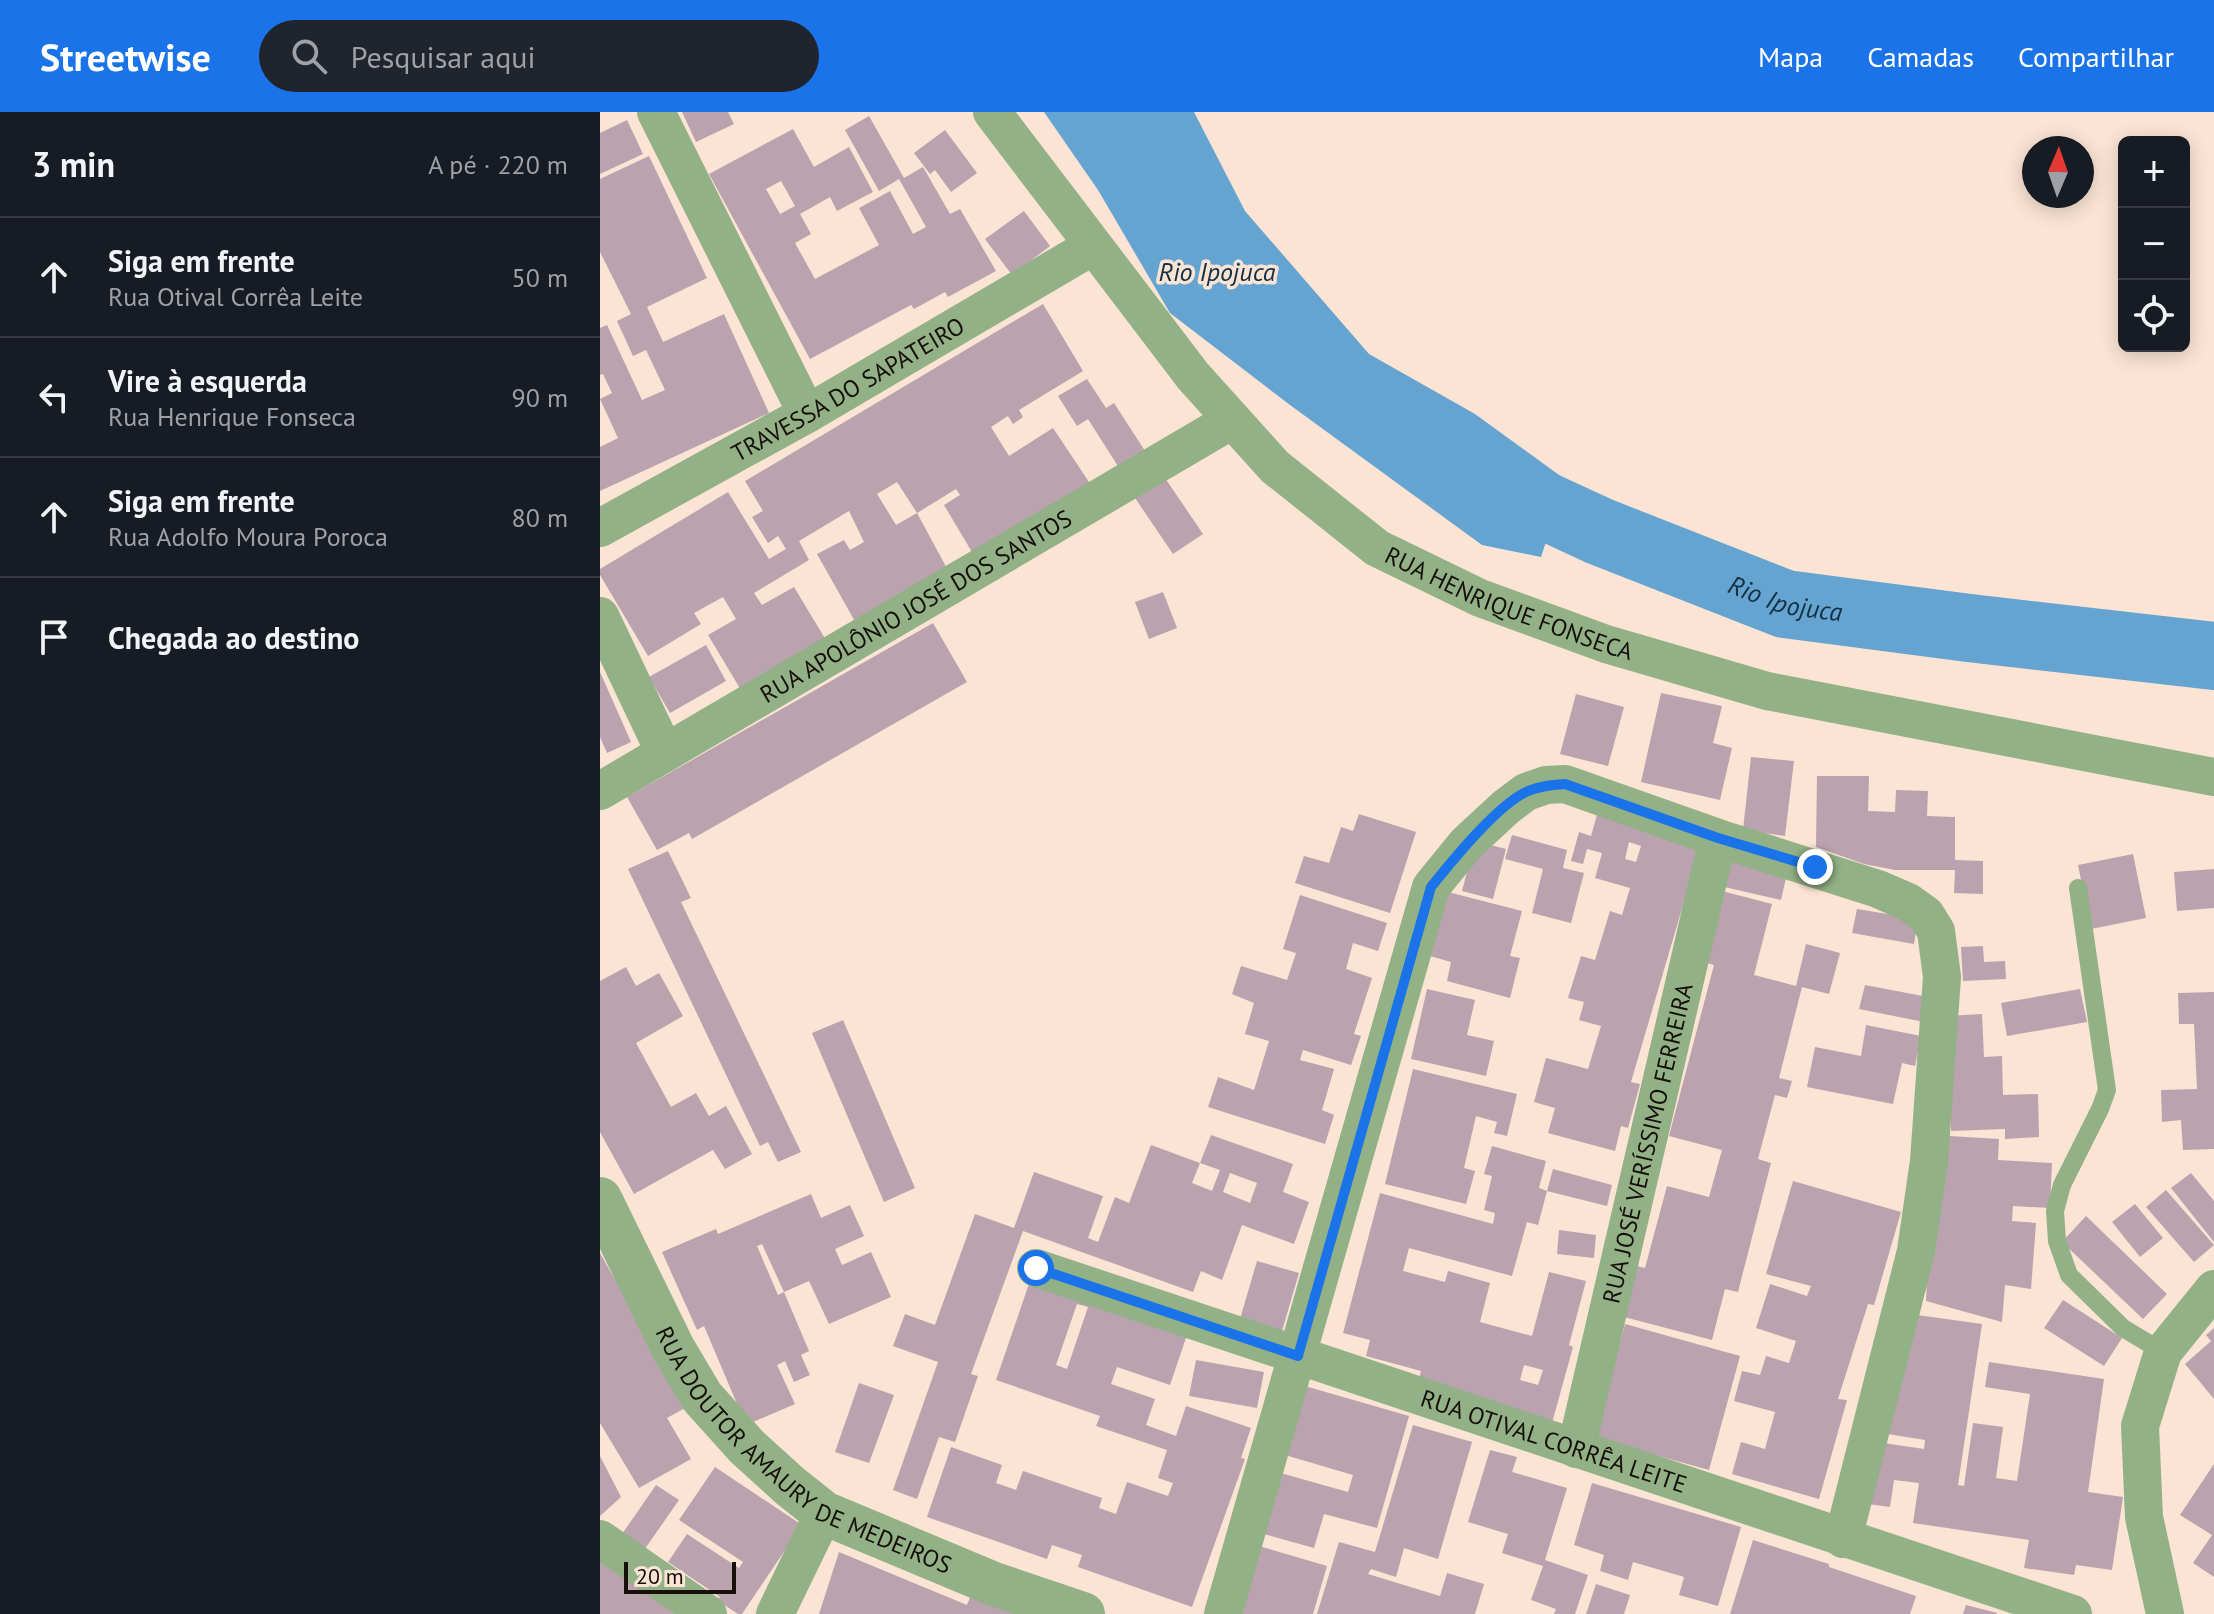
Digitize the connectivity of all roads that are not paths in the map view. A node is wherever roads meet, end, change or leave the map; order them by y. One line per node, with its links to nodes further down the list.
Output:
1 (656, 112): 4 (street)
2 (992, 112): 3 (street, RUA HENRIQUE FONSECA)
3 (1093, 246): 4 (street, TRAVESSA DO SAPATEIRO); 5 (street, RUA HENRIQUE FONSECA)
4 (807, 414): 6 (street, TRAVESSA DO SAPATEIRO)
5 (1232, 420): 8 (street, RUA APOLÔNIO JOSÉ DOS SANTOS); 9 (street, RUA HENRIQUE FONSECA)
6 (600, 528)
7 (600, 616): 8 (street)
8 (665, 753): 10 (street, RUA APOLÔNIO JOSÉ DOS SANTOS)
9 (2214, 777)
10 (600, 791)
11 (1718, 838): 17 (street); 18 (street, RUA JOSÉ VERÍSSIMO FERREIRA); 21 (street)
12 (2078, 888): 16 (lane)
13 (600, 1199): 19 (street, RUA DOUTOR AMAURY DE MEDEIROS)
14 (1036, 1268): 17 (street, RUA OTIVAL CORRÊA LEITE)
15 (2214, 1289): 16 (street)
16 (2163, 1352): 27 (street)
17 (1298, 1356): 18 (street, RUA OTIVAL CORRÊA LEITE); 25 (street)
18 (1576, 1449): 21 (street, RUA OTIVAL CORRÊA LEITE)
19 (824, 1513): 23 (street); 24 (street, RUA DOUTOR AMAURY DE MEDEIROS)
20 (600, 1539): 22 (street)
21 (1843, 1539): 26 (street, RUA OTIVAL CORRÊA LEITE)
22 (708, 1614)
23 (775, 1614)
24 (1083, 1614)
25 (1223, 1614)
26 (2073, 1614)
27 (2165, 1614)

